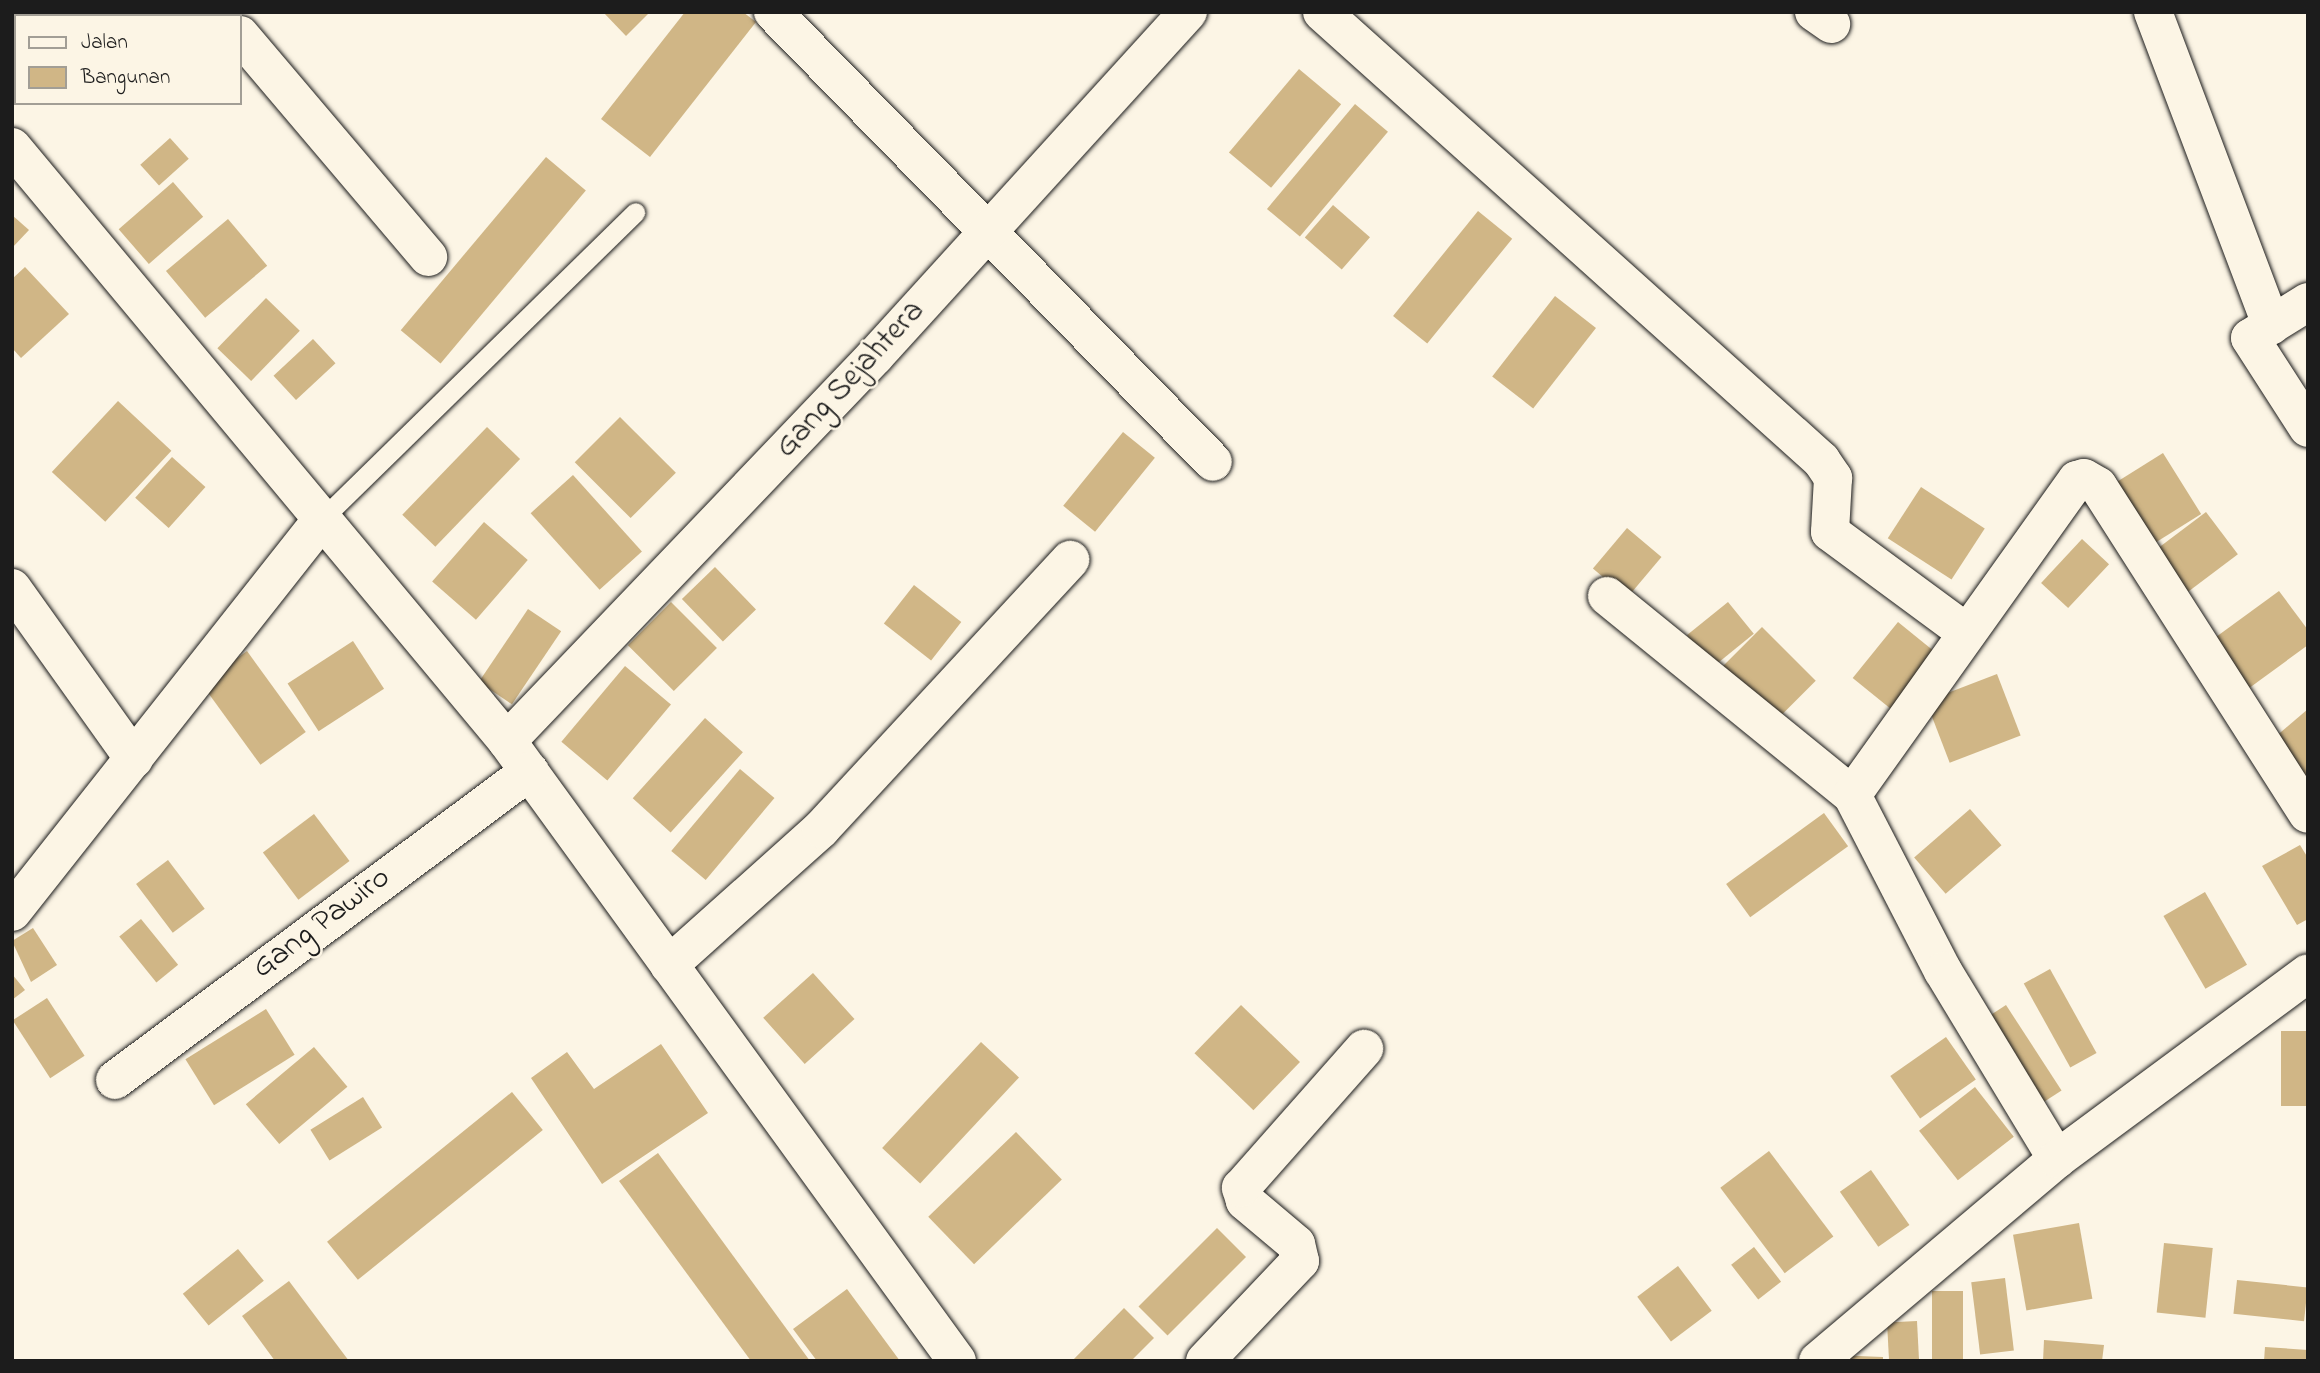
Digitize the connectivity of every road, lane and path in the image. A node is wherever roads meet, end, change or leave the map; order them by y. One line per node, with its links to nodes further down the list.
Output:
1 (774, 12): 8 (street)
2 (1188, 12): 8 (street, Gang Sejahtera)
3 (1322, 12): 18 (street)
4 (2153, 12): 11 (street)
5 (242, 37): 9 (street)
6 (12, 147): 14 (street)
7 (635, 212): 14 (lane)
8 (992, 229): 13 (street); 19 (street, Gang Sejahtera)
9 (428, 257)
10 (2308, 302): 11 (street)
11 (2271, 325): 12 (street)
12 (2308, 428)
13 (1213, 462)
14 (324, 518): 19 (street); 20 (street)
15 (1070, 559): 24 (street)
16 (12, 588): 20 (street)
17 (1607, 596): 21 (street)
18 (1967, 633): 21 (street); 22 (street)
19 (518, 756): 24 (street); 27 (street, Gang Pawiro)
20 (134, 759): 23 (street)
21 (1852, 794): 28 (street)
22 (2308, 814)
23 (12, 912)
24 (669, 965): 29 (street)
25 (2308, 973): 28 (street)
26 (1364, 1049): 30 (street)
27 (115, 1080)
28 (2057, 1159): 31 (street)
29 (957, 1361)
30 (1205, 1361)
31 (1818, 1361)

